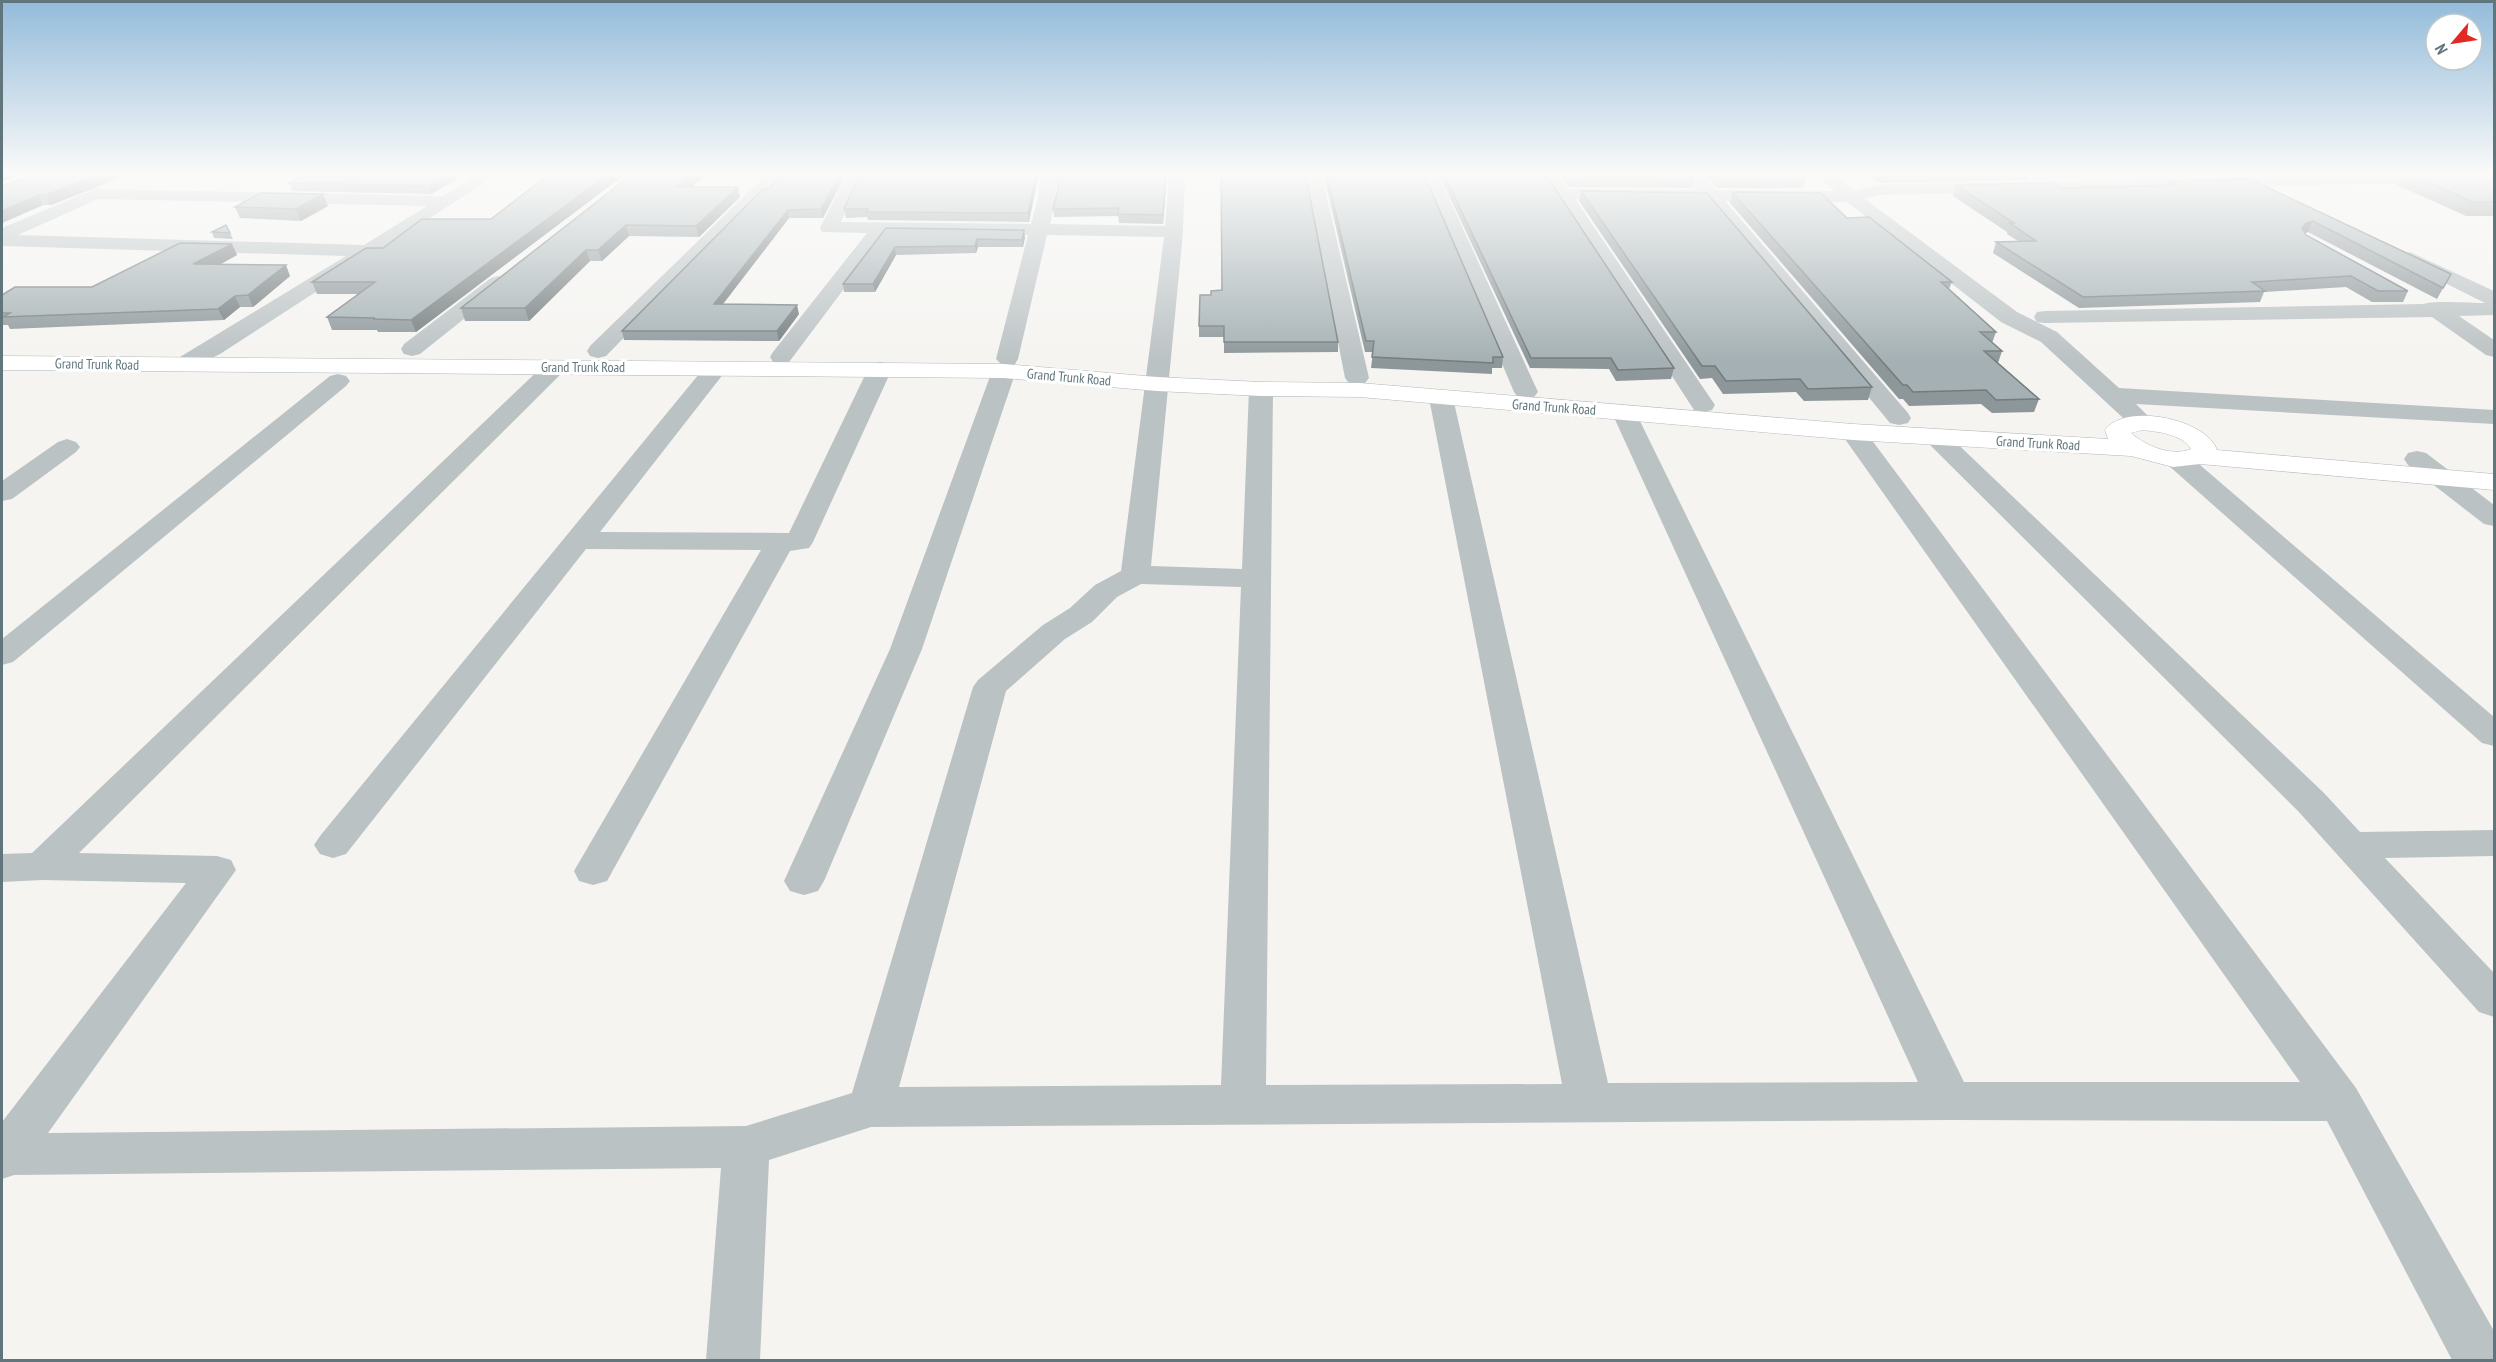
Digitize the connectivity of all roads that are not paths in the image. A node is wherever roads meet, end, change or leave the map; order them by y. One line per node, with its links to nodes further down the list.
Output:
1 (390, 236): 13 (street)
2 (714, 236): 25 (street)
3 (874, 236): 26 (street)
4 (1038, 236): 29 (street)
5 (1174, 236): 33 (street)
6 (1327, 236): 34 (street)
7 (1457, 236): 37 (street)
8 (1591, 236): 40 (street)
9 (1745, 236): 42 (street)
10 (1902, 236): 20 (street)
11 (2, 240): 13 (street)
12 (2389, 248): 16 (street)
13 (365, 251): 22 (street)
14 (512, 271): 23 (street)
15 (2398, 288): 19 (street)
16 (2494, 299)
17 (2027, 303): 20 (street)
18 (2494, 309): 19 (street)
19 (2437, 310): 20 (street); 24 (street)
20 (2047, 327): 38 (street)
21 (2, 345): 22 (main road)
22 (212, 349): 23 (main road); 28 (street)
23 (412, 349): 25 (main road)
24 (2494, 350)
25 (598, 351): 26 (main road)
26 (781, 357): 29 (main road)
27 (2, 363): 28 (main road, Grand Trunk Road)
28 (183, 364): 30 (main road, Grand Trunk Road)
29 (1006, 365): 32 (main road, Grand Trunk Road); 33 (main road, Grand Trunk Road); 68 (street)
30 (555, 367): 31 (main road, Grand Trunk Road); 65 (street)
31 (716, 368): 32 (main road, Grand Trunk Road); 56 (street)
32 (880, 369): 57 (street)
33 (1158, 374): 34 (main road); 36 (main road, Grand Trunk Road); 58 (street)
34 (1357, 378): 37 (main road)
35 (338, 381): 60 (street)
36 (1261, 389): 39 (main road, Grand Trunk Road); 59 (street)
37 (1526, 392): 40 (main road)
38 (2113, 395): 43 (street); 44 (street)
39 (1441, 398): 41 (main road, Grand Trunk Road); 72 (street)
40 (1703, 405): 42 (main road)
41 (1624, 412): 45 (main road, Grand Trunk Road); 70 (street)
42 (1899, 417): 47 (main road)
43 (2494, 417)
44 (2143, 423): 47 (main road, Grand Trunk Road); 49 (main road, Grand Trunk Road)
45 (1853, 432): 46 (main road, Grand Trunk Road); 71 (street)
46 (1936, 436): 47 (main road, Grand Trunk Road); 64 (street)
47 (2126, 439): 49 (main road, Grand Trunk Road)
48 (66, 447): 54 (street)
49 (2193, 452): 50 (main road); 52 (main road, Grand Trunk Road); 61 (street)
50 (2417, 459): 51 (main road); 52 (street)
51 (2494, 465)
52 (2439, 477): 53 (main road, Grand Trunk Road); 55 (street)
53 (2494, 482)
54 (2, 493)
55 (2494, 518)
56 (578, 540): 57 (street); 63 (street)
57 (780, 542): 67 (street)
58 (1135, 575): 59 (street); 74 (street)
59 (1256, 578): 73 (street)
60 (2, 655)
61 (2494, 735)
62 (2494, 843): 64 (street)
63 (333, 845)
64 (2351, 845): 69 (street)
65 (42, 866): 66 (street); 76 (street)
66 (2, 868)
67 (593, 871)
68 (804, 881)
69 (2494, 1000)
70 (1950, 1101): 71 (street); 72 (street)
71 (2340, 1102): 78 (street)
72 (1589, 1103): 73 (street)
73 (1243, 1105): 74 (street)
74 (871, 1107): 75 (street)
75 (746, 1147): 76 (street); 77 (street)
76 (3, 1155)
77 (733, 1360)
78 (2481, 1360)

